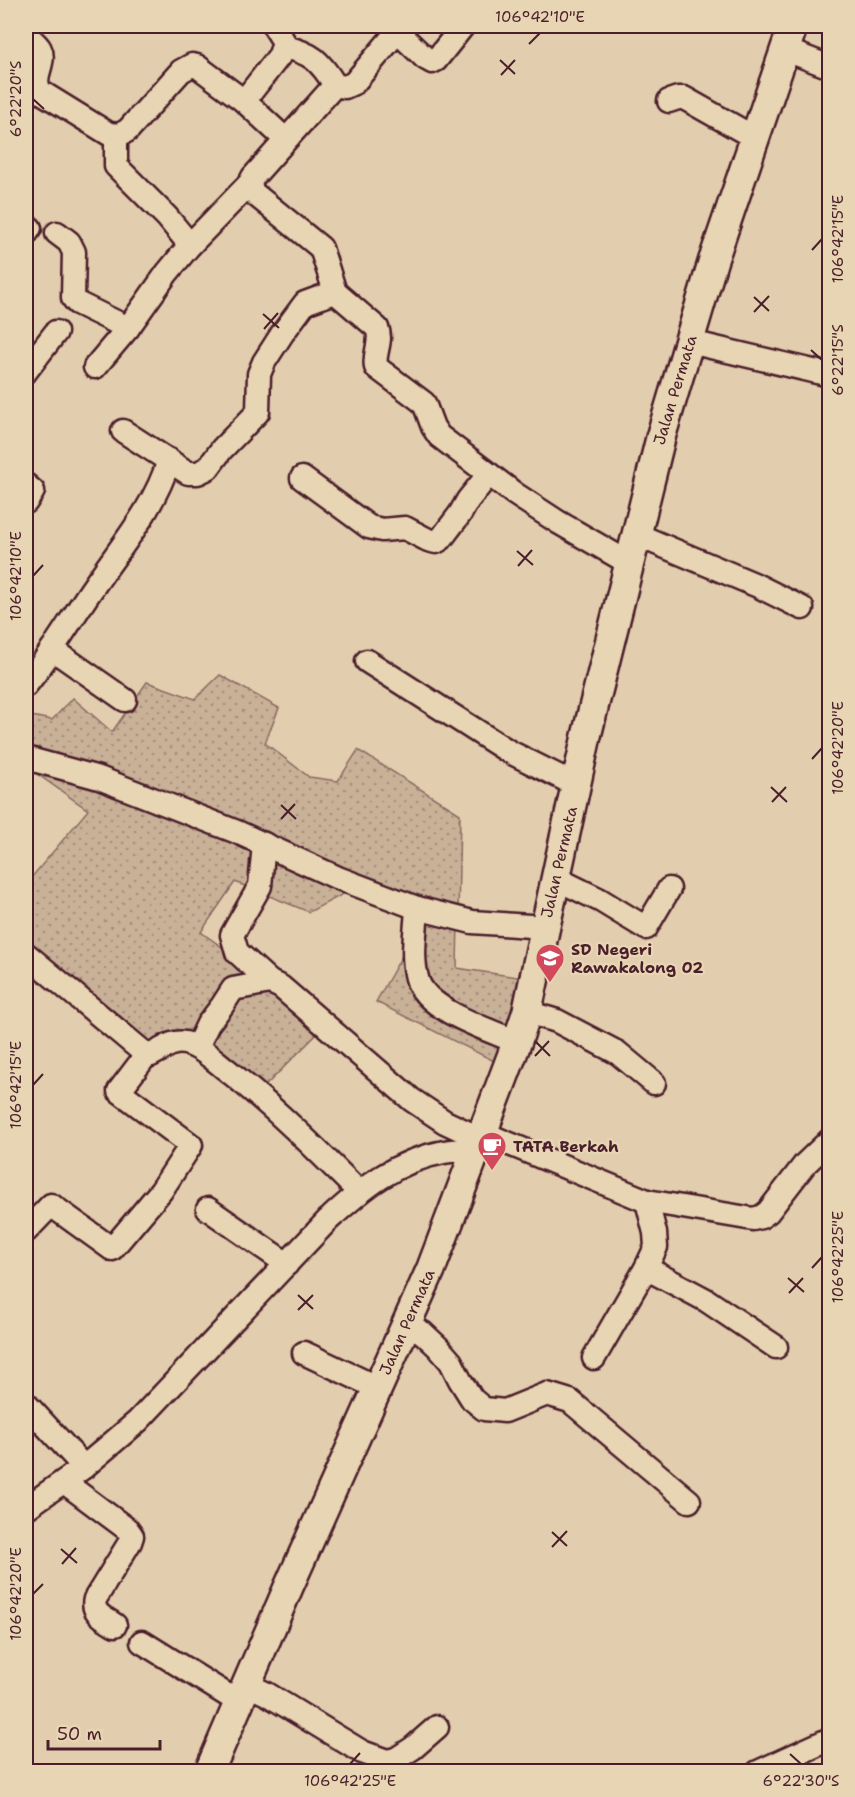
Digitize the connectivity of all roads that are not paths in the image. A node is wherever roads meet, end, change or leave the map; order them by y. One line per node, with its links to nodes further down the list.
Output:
1 (274, 26): 5 (street)
2 (463, 26): 7 (street)
3 (26, 35): 10 (street)
4 (790, 38): 6 (street); 11 (main road, Jalan Permata)
5 (284, 47): 7 (street); 8 (street)
6 (830, 67)
7 (335, 85): 12 (street)
8 (244, 101): 10 (street); 12 (street)
9 (669, 101): 11 (street)
10 (116, 135): 17 (street)
11 (755, 138): 21 (main road, Jalan Permata)
12 (285, 139): 13 (street)
13 (250, 183): 17 (street); 18 (street)
14 (26, 225): 16 (street)
15 (57, 233): 19 (street)
16 (26, 234)
17 (190, 245): 19 (street)
18 (335, 292): 26 (street); 27 (street)
19 (128, 328): 22 (street)
20 (56, 332): 23 (street)
21 (690, 342): 24 (street); 31 (main road, Jalan Permata)
22 (95, 367)
23 (26, 371)
24 (830, 375)
25 (123, 431): 26 (street)
26 (169, 460): 34 (street)
27 (489, 474): 28 (street); 32 (street)
28 (302, 478)
29 (26, 485): 30 (street)
30 (26, 502)
31 (635, 534): 32 (main road, Jalan Permata); 33 (street)
32 (628, 563): 39 (main road, Jalan Permata)
33 (802, 608)
34 (52, 649): 36 (street); 37 (street)
35 (367, 662): 39 (street)
36 (26, 685)
37 (126, 700)
38 (26, 758): 40 (street)
39 (576, 785): 41 (main road, Jalan Permata)
40 (264, 844): 43 (street); 45 (street)
41 (555, 878): 42 (street); 44 (main road, Jalan Permata)
42 (669, 889)
43 (426, 910): 44 (street); 49 (street)
44 (545, 927): 49 (main road, Jalan Permata)
45 (237, 952): 47 (street); 48 (street)
46 (26, 954): 51 (street)
47 (270, 982): 48 (street); 54 (street)
48 (232, 988): 50 (street)
49 (522, 1027): 52 (street); 54 (main road, Jalan Permata)
50 (197, 1047): 51 (street); 55 (street)
51 (147, 1054): 58 (street)
52 (654, 1083)
53 (830, 1140): 56 (street)
54 (480, 1141): 55 (street); 56 (street); 61 (main road, Jalan Permata)
55 (359, 1192): 59 (street)
56 (647, 1201): 60 (street)
57 (208, 1209): 59 (street)
58 (26, 1231)
59 (287, 1264): 67 (street)
60 (646, 1268): 62 (street); 64 (street)
61 (407, 1324): 65 (main road, Jalan Permata); 69 (street)
62 (776, 1347)
63 (304, 1353): 65 (street)
64 (594, 1358)
65 (378, 1388): 73 (main road, Jalan Permata)
66 (26, 1404): 67 (street)
67 (84, 1467): 68 (street)
68 (64, 1482): 70 (street); 71 (street)
69 (688, 1501)
70 (26, 1508)
71 (115, 1625)
72 (142, 1642): 73 (street)
73 (244, 1694): 74 (street); 77 (main road, Jalan Permata)
74 (437, 1727)
75 (830, 1739): 76 (street)
76 (764, 1770)
77 (209, 1772)

